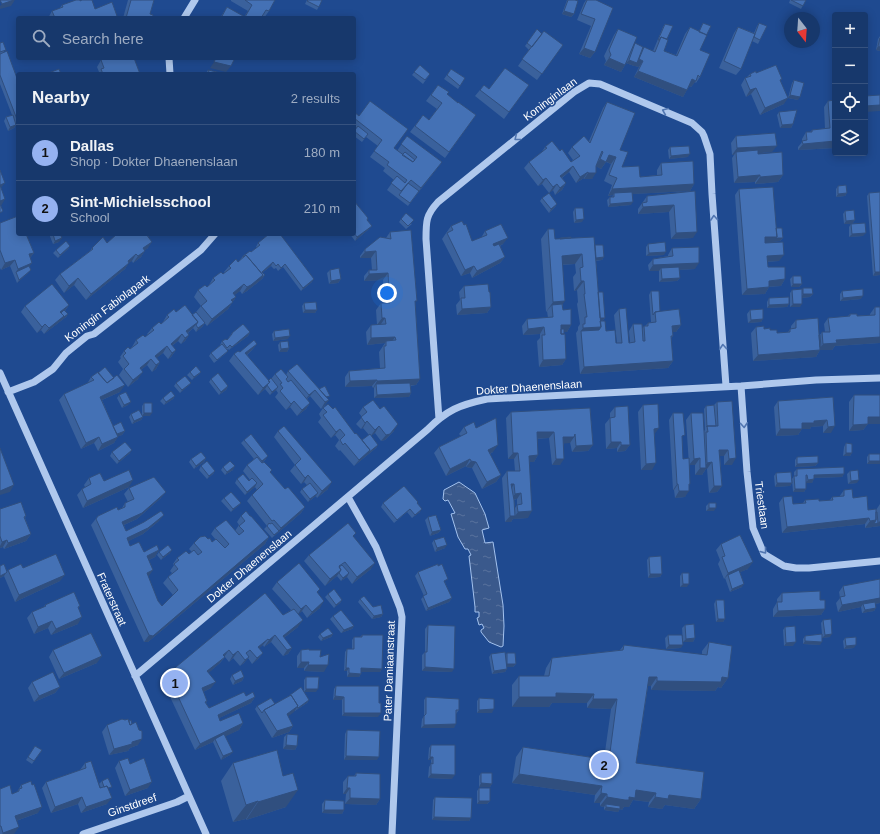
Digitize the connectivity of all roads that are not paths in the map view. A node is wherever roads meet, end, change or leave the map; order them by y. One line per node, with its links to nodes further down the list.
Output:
1 (195, 0): 2 (street)
2 (185, 16)
3 (169, 60): 4 (street)
4 (170, 72)
5 (214, 236): 10 (street, Koningin Fabiolapark)
6 (0, 373): 10 (street, Fraterstraat)
7 (880, 378): 9 (street, Dokter Dhaenenslaan)
8 (726, 386): 9 (street, Dokter Dhaenenslaan); 11 (street, Dokter Dhaenenslaan); 11 (street, Koninginlaan, one-way to 11)
9 (741, 386): 13 (street, Triestlaan, one-way to 13)
10 (8, 392): 14 (street, Fraterstraat)
11 (439, 419): 12 (street, Dokter Dhaenenslaan)
12 (348, 497): 14 (street, Dokter Dhaenenslaan); 18 (street, Pater Damiaanstraat)
13 (880, 562)
14 (134, 676): 15 (street, Fraterstraat)
15 (188, 796): 16 (street, Ginstdreef); 17 (street, Fraterstraat)
16 (83, 834)
17 (206, 834)
18 (392, 834)

